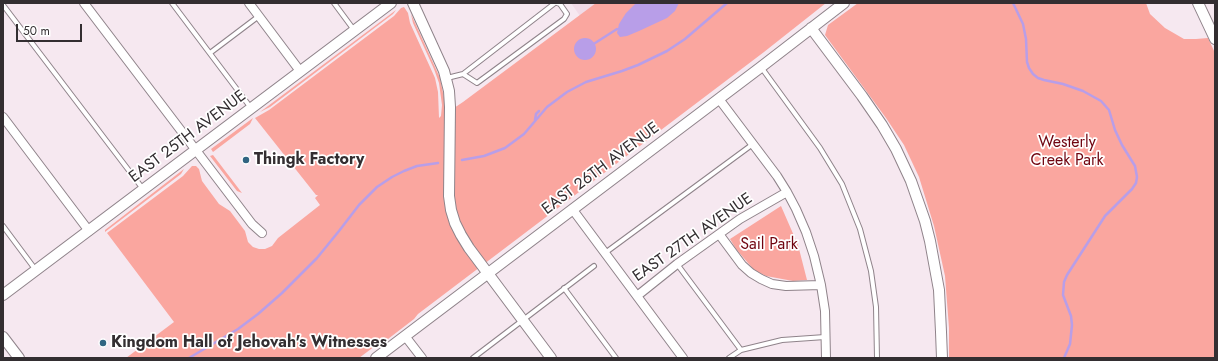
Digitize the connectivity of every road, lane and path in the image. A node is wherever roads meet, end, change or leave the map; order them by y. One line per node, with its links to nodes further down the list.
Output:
1 (84, 3): 25 (street)
2 (172, 3): 16 (lane)
3 (249, 3): 11 (street)
4 (334, 3): 14 (lane)
5 (391, 3): 14 (street, EAST 25TH AVENUE)
6 (413, 3): 20 (street)
7 (556, 3): 19 (lane); 19 (lane)
8 (844, 3): 12 (street, EAST 26TH AVENUE)
9 (1198, 3): 13 (street)
10 (3, 5): 26 (lane)
11 (259, 16): 16 (lane); 18 (street)
12 (811, 28): 17 (street, EAST 26TH AVENUE); 57 (street)
13 (1213, 29): 15 (street)
14 (355, 30): 18 (street, EAST 25TH AVENUE)
15 (1215, 39)
16 (210, 53): 22 (lane)
17 (761, 67): 21 (street, EAST 26TH AVENUE); 56 (lane)
18 (300, 71): 22 (street, EAST 25TH AVENUE)
19 (463, 74): 20 (lane)
20 (446, 78): 37 (street)
21 (719, 99): 24 (street); 28 (street, EAST 26TH AVENUE)
22 (251, 108): 25 (street, EAST 25TH AVENUE)
23 (3, 117): 30 (street)
24 (753, 144): 27 (street); 33 (lane)
25 (195, 151): 26 (street, EAST 25TH AVENUE); 31 (street)
26 (143, 189): 30 (street, EAST 25TH AVENUE)
27 (787, 192): 32 (street, EAST 27TH AVENUE); 38 (street)
28 (573, 210): 33 (street); 37 (street, EAST 26TH AVENUE)
29 (3, 226): 36 (lane)
30 (89, 231): 36 (street, EAST 25TH AVENUE)
31 (262, 233)
32 (719, 234): 34 (street, EAST 27TH AVENUE); 38 (street)
33 (605, 253): 41 (street)
34 (677, 264): 41 (street, EAST 27TH AVENUE); 46 (lane)
35 (594, 266): 39 (lane)
36 (36, 270): 40 (street, EAST 25TH AVENUE)
37 (488, 273): 42 (street); 43 (street, EAST 26TH AVENUE)
38 (821, 285): 45 (street)
39 (564, 288): 42 (lane); 52 (lane)
40 (3, 295)
41 (637, 296): 53 (street)
42 (523, 320): 50 (lane); 51 (street)
43 (406, 336): 48 (street, EAST 26TH AVENUE); 49 (street)
44 (3, 337): 47 (street)
45 (826, 337): 46 (lane); 55 (street)
46 (740, 350): 54 (lane)
47 (19, 358)
48 (376, 358)
49 (422, 358)
50 (473, 358)
51 (551, 358)
52 (616, 358)
53 (683, 358)
54 (729, 358)
55 (826, 358)
56 (877, 358)
57 (942, 358)

